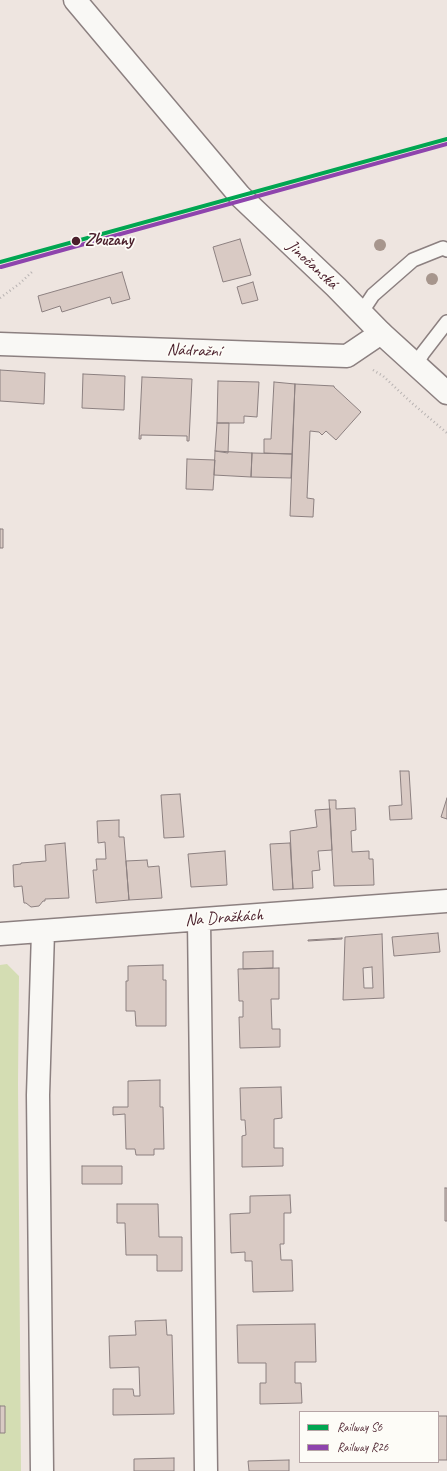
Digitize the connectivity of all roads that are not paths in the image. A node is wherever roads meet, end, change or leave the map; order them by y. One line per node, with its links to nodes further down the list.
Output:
1 (75, 0): 3 (street, Jinočanská)
2 (447, 250): 3 (lane)
3 (361, 313): 5 (street, Jinočanská)
4 (447, 322): 7 (lane)
5 (381, 333): 6 (street, Nádražní); 7 (street, Jinočanská)
6 (0, 344)
7 (416, 364): 8 (street, Jinočanská)
8 (447, 393)
9 (447, 901): 10 (street, Na Dražkách)
10 (199, 920): 11 (street, Na Dražkách); 14 (street)
11 (43, 932): 12 (street, Na Dražkách); 13 (street)
12 (0, 934)
13 (42, 1471)
14 (206, 1471)

